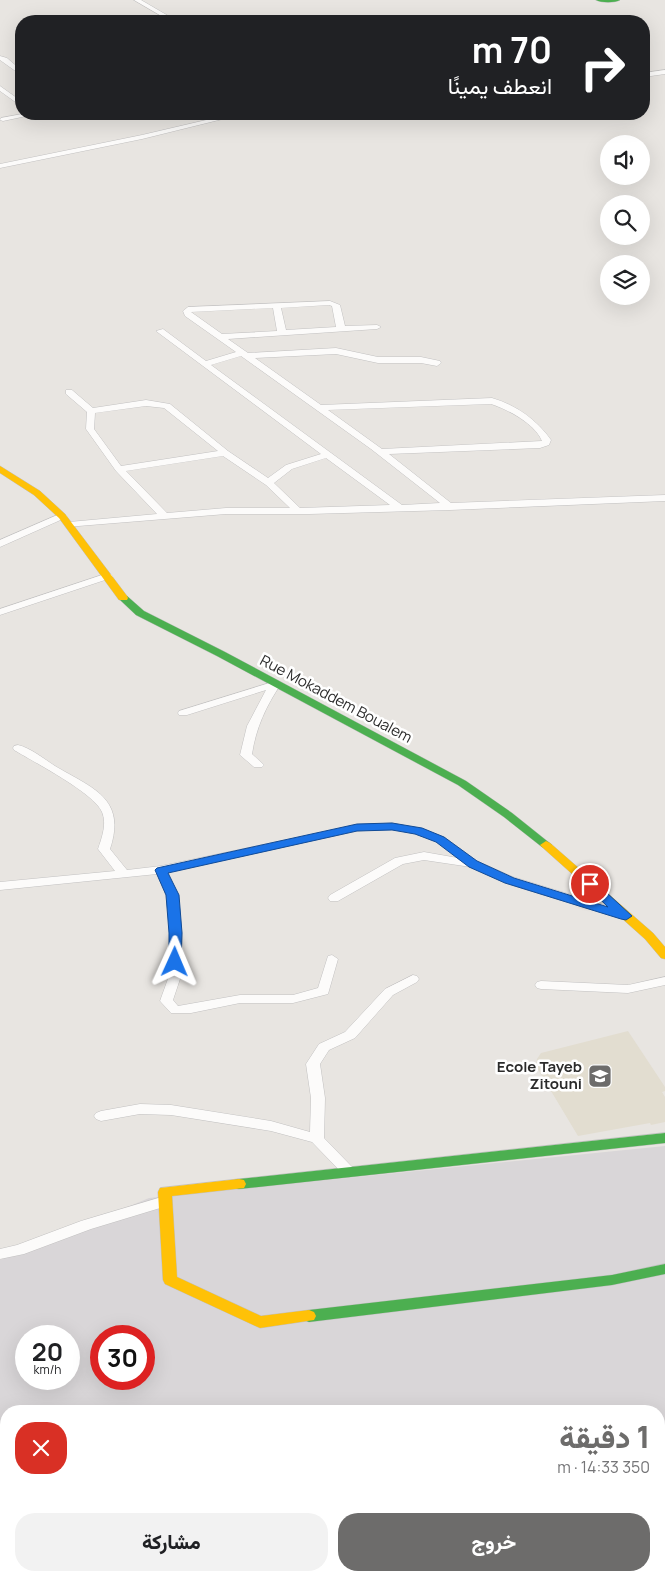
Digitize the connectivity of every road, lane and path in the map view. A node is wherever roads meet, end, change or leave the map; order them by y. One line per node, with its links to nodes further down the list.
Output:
1 (138, 0): 4 (street)
2 (599, 0): 3 (main road)
3 (617, 0)
4 (164, 15)
5 (0, 58): 6 (street)
6 (15, 68)
7 (665, 72): 8 (street)
8 (650, 74)
9 (0, 88): 10 (street)
10 (15, 99)
11 (15, 117): 12 (street)
12 (3, 119)
13 (214, 120): 14 (street)
14 (0, 166)
15 (277, 305): 17 (street); 19 (street); 20 (street)
16 (377, 327): 17 (street)
17 (341, 329): 19 (street)
18 (160, 331): 23 (street)
19 (282, 333): 20 (street)
20 (220, 337): 21 (street)
21 (243, 355): 22 (street); 23 (street); 25 (street)
22 (437, 363)
23 (205, 364): 29 (street)
24 (68, 392): 26 (street)
25 (320, 408): 27 (street); 27 (street)
26 (90, 411): 28 (street); 31 (street)
27 (380, 452): 34 (street)
28 (225, 453): 31 (street); 32 (street)
29 (327, 455): 32 (street); 35 (street)
30 (0, 469): 38 (main road, Rue Mokaddem Boualem)
31 (119, 469): 37 (street)
32 (269, 483): 36 (street)
33 (665, 498): 34 (street)
34 (450, 507): 35 (street)
35 (400, 508): 36 (street)
36 (297, 510): 37 (street)
37 (164, 516): 38 (street)
38 (66, 521): 39 (street); 40 (main road, Rue Mokaddem Boualem)
39 (0, 544)
40 (108, 576): 41 (street); 42 (main road, Rue Mokaddem Boualem)
41 (0, 612)
42 (276, 684): 43 (street); 45 (street); 51 (main road, Rue Mokaddem Boualem)
43 (183, 713)
44 (18, 748): 48 (street)
45 (258, 765)
46 (473, 864): 47 (street); 50 (street); 51 (street)
47 (161, 870): 48 (street); 53 (street)
48 (124, 874): 49 (street)
49 (0, 886)
50 (334, 898)
51 (626, 916): 52 (main road, Rue Mokaddem Boualem)
52 (665, 955)
53 (332, 959)
54 (413, 979): 58 (street)
55 (665, 982): 56 (street)
56 (541, 985)
57 (100, 1116): 58 (street)
58 (317, 1138): 60 (street)
59 (665, 1138): 60 (main road)
60 (349, 1172): 61 (main road)
61 (165, 1201): 62 (street); 63 (main road)
62 (2, 1251)
63 (665, 1269)

